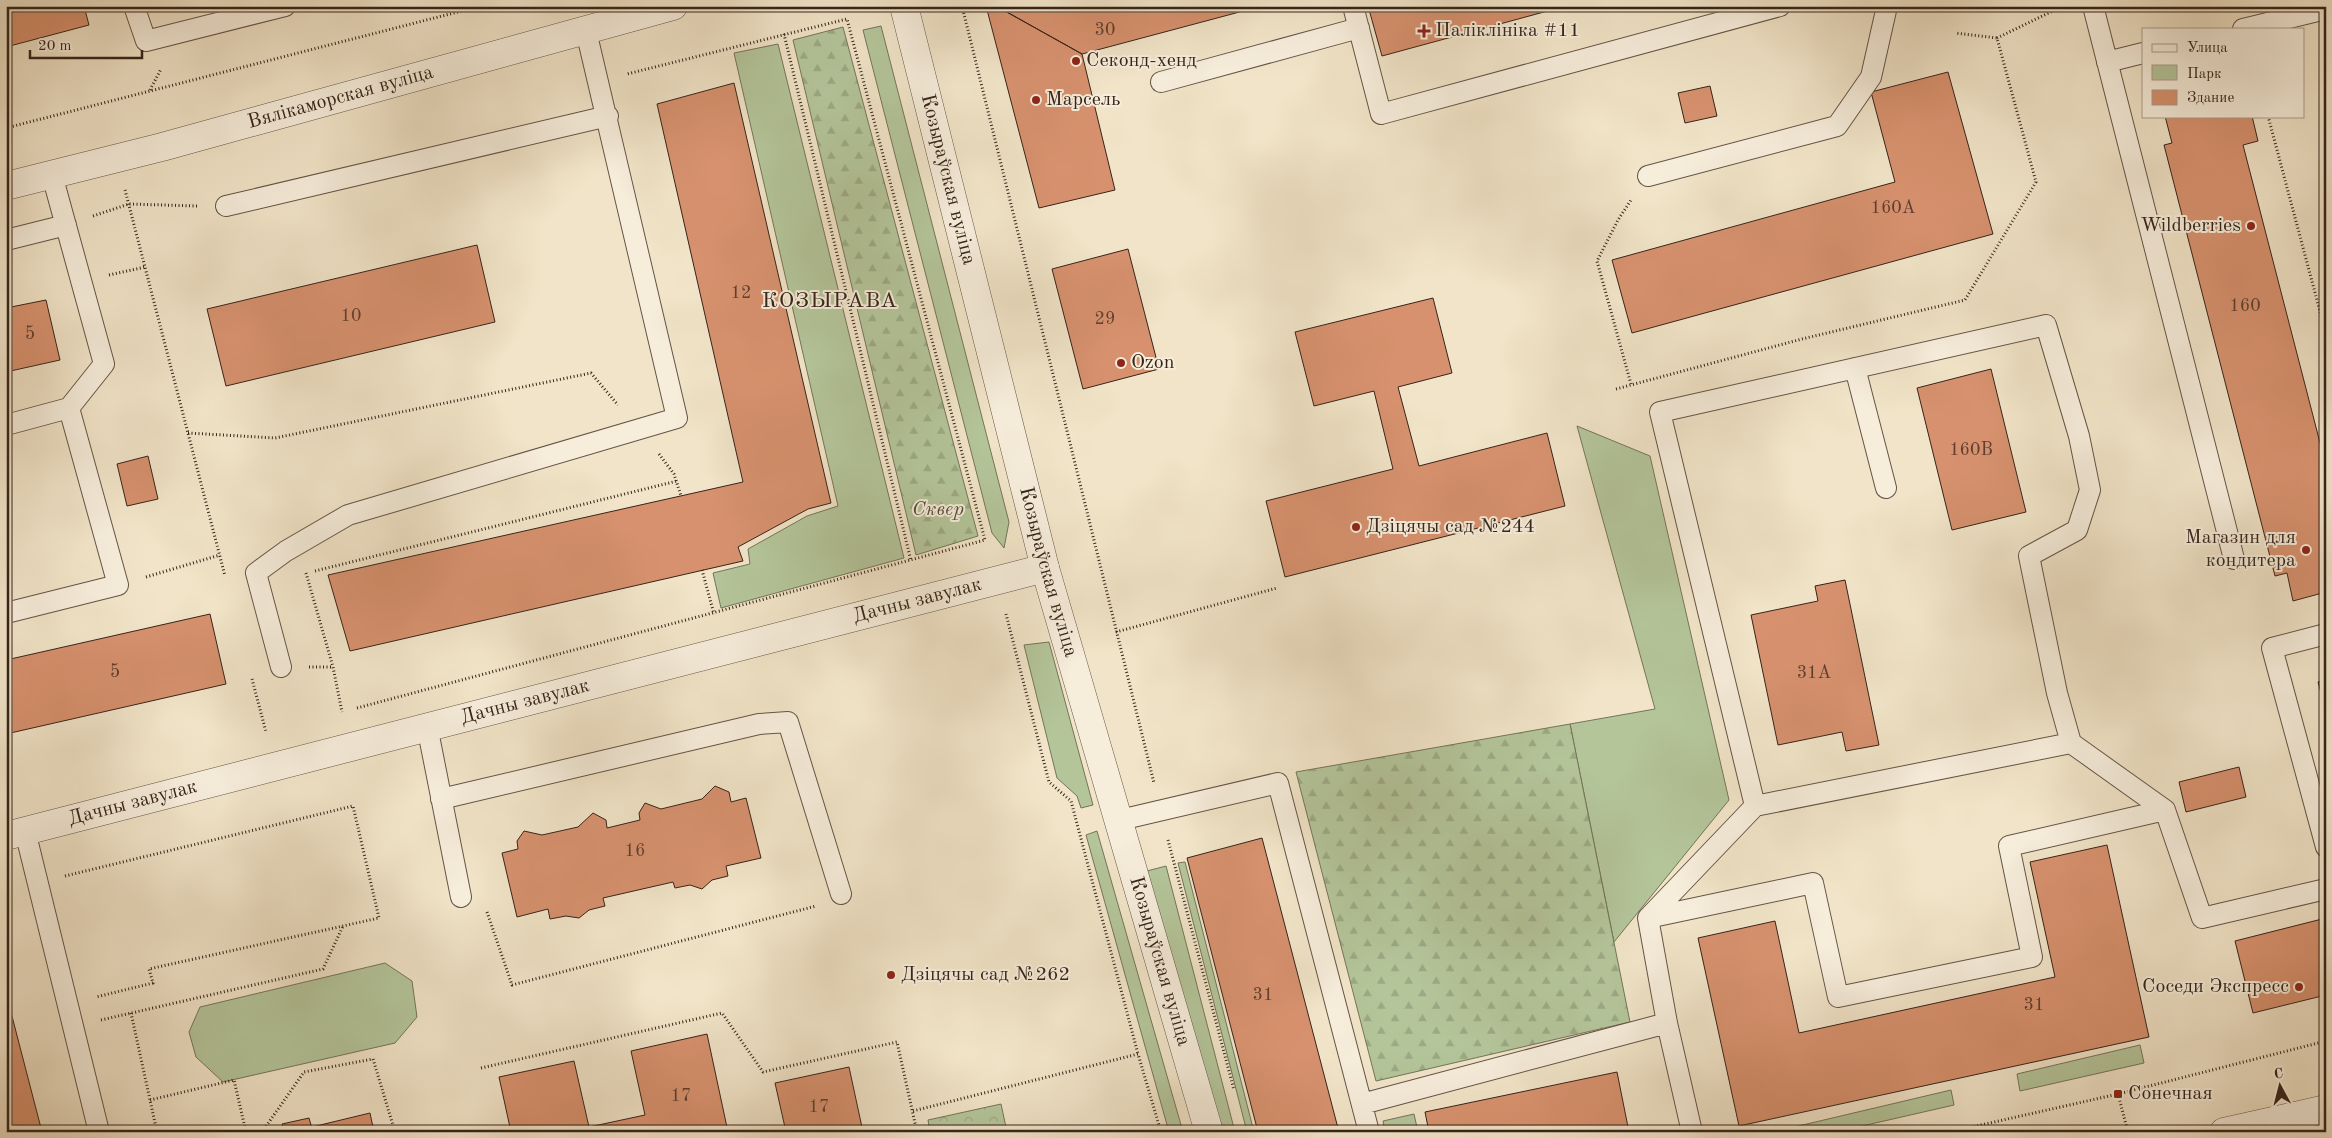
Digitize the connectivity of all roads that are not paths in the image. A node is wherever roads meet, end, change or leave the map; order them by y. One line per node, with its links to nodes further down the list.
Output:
1 (134, 6): 2 (lane)
2 (285, 6)
3 (673, 6): 12 (street, Вялікаморская вуліца)
4 (904, 6): 28 (street, Козыраўская вуліца)
5 (1354, 6): 10 (lane)
6 (1780, 6): 10 (lane)
7 (1887, 6): 18 (lane)
8 (2093, 6): 14 (lane)
9 (2326, 9): 11 (lane)
10 (1359, 28): 15 (lane)
11 (2247, 28)
12 (586, 30): 16 (lane); 17 (street, Вялікаморская вуліца)
13 (2142, 53): 14 (lane)
14 (2107, 62): 27 (lane)
15 (1160, 82)
16 (608, 116): 20 (lane); 31 (lane)
17 (52, 175): 19 (street, Вялікаморская вуліца); 21 (lane)
18 (1648, 176)
19 (6, 186)
20 (226, 206)
21 (66, 225): 22 (lane); 24 (lane)
22 (6, 240)
23 (1855, 368): 26 (lane); 33 (lane); 35 (lane)
24 (70, 408): 25 (lane); 29 (lane)
25 (6, 425)
26 (1886, 488)
27 (2234, 559)
28 (1045, 568): 32 (street, Дачны завулак); 37 (street, Козыраўская вуліца)
29 (6, 613)
30 (2326, 634): 39 (lane)
31 (281, 667)
32 (427, 726): 34 (lane); 38 (street, Дачны завулак)
33 (2071, 743): 35 (lane); 36 (lane)
34 (441, 799): 41 (lane); 42 (lane)
35 (1755, 806): 43 (lane)
36 (2165, 810): 40 (lane); 43 (lane)
37 (1120, 820): 45 (lane); 48 (street, Козыраўская вуліца)
38 (15, 833): 47 (lane)
39 (2326, 847)
40 (2326, 889)
41 (841, 894)
42 (461, 897)
43 (1648, 918): 44 (lane)
44 (1667, 1023): 45 (lane); 50 (lane)
45 (1362, 1104): 49 (lane)
46 (2326, 1109): 51 (street)
47 (98, 1132)
48 (1209, 1132)
49 (1369, 1132)
50 (1692, 1132)
51 (2224, 1132)

